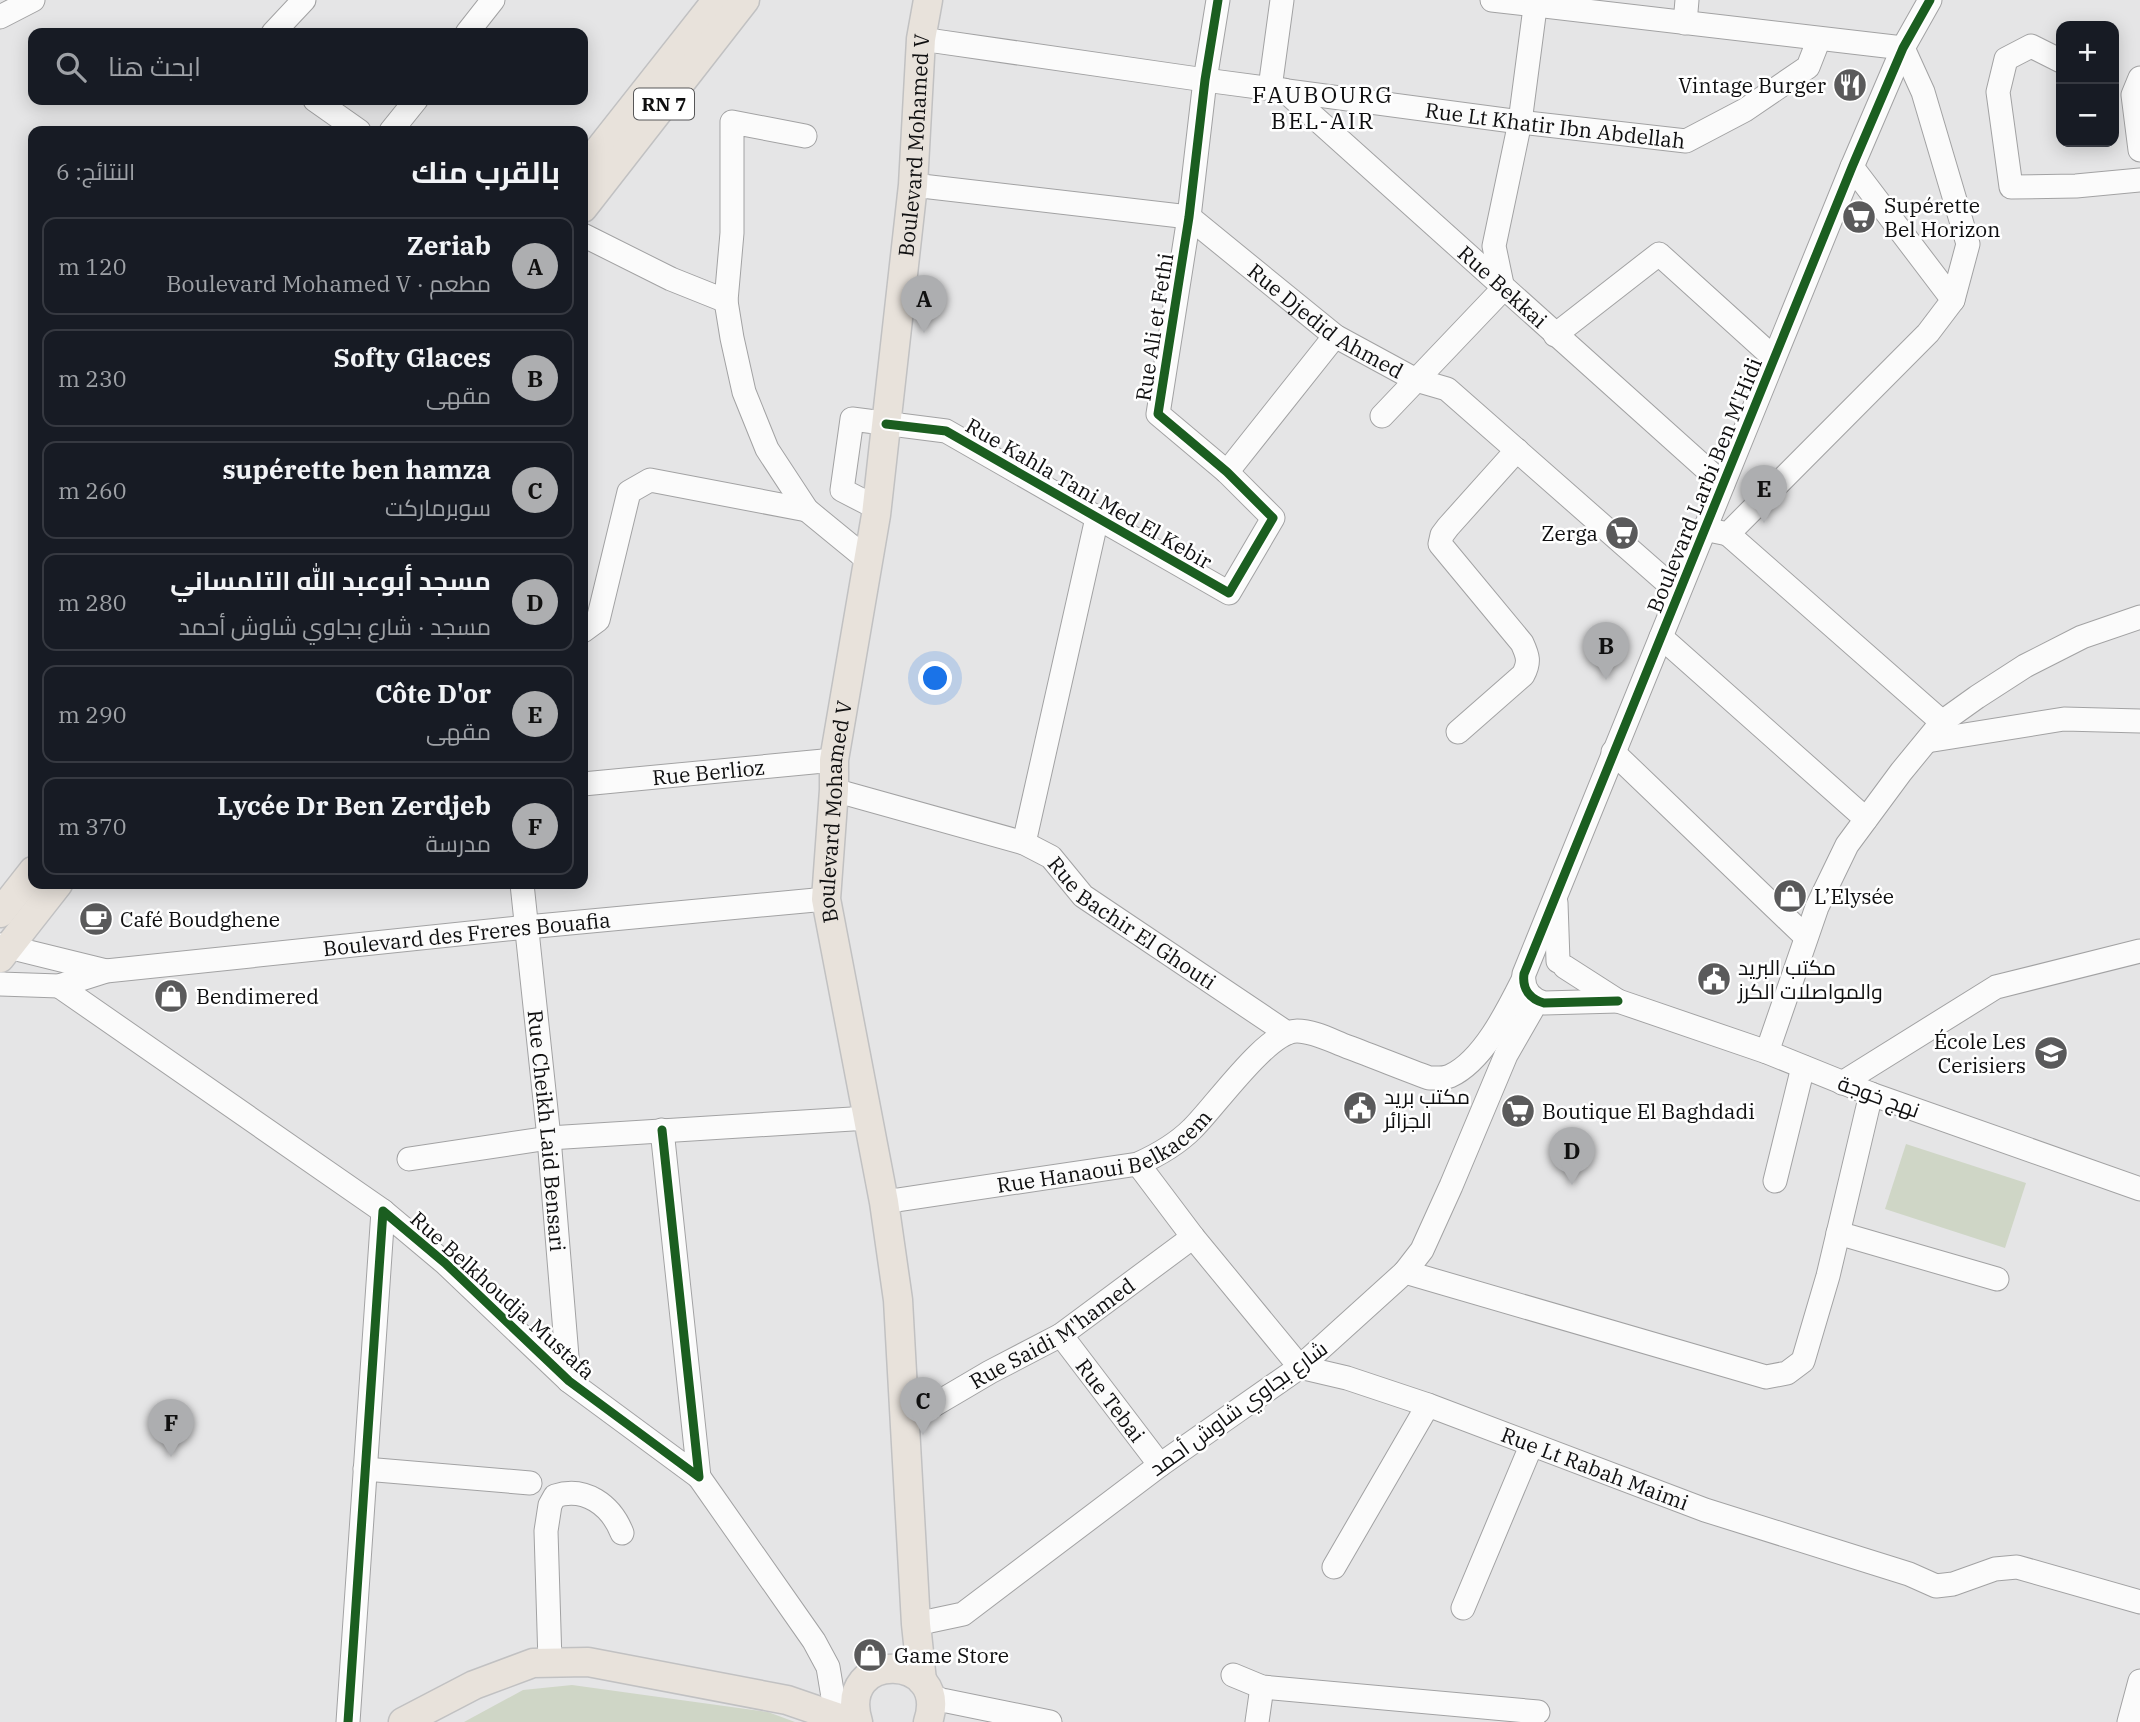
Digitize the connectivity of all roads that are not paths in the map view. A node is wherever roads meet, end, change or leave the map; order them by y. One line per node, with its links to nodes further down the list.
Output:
1 (33, 0): 13 (street)
2 (304, 0): 15 (street)
3 (493, 0): 16 (street)
4 (717, 0): 31 (main road, RN 7)
5 (745, 0): 35 (main road, RN 7)
6 (928, 0): 17 (main road, Boulevard Mohamed V)
7 (1218, 0): 21 (street)
8 (1282, 0): 23 (street)
9 (1492, 0): 12 (street)
10 (1687, 0): 14 (street)
11 (1930, 0): 19 (street, Boulevard Larbi Ben M'Hidi)
12 (1536, 3): 14 (street); 26 (street)
13 (0, 18)
14 (1685, 23): 18 (street)
15 (278, 28)
16 (471, 28)
17 (921, 39): 21 (street, Rue Lt Khatir Ibn Abdellah); 34 (main road, Boulevard Mohamed V)
18 (1819, 39): 19 (street); 26 (street, Rue Lt Khatir Ibn Abdellah)
19 (1903, 48): 32 (street, Boulevard Larbi Ben M'Hidi); 39 (street)
20 (2056, 58): 33 (street)
21 (1205, 80): 23 (street, Rue Lt Khatir Ibn Abdellah); 36 (street)
22 (2129, 86): 30 (street)
23 (1277, 89): 26 (street, Rue Lt Khatir Ibn Abdellah); 38 (street, Rue Bekkai)
24 (322, 105): 27 (street)
25 (412, 105): 28 (street)
26 (1520, 122): 38 (street)
27 (352, 126)
28 (395, 126)
29 (805, 136): 40 (street)
30 (2140, 150)
31 (588, 164)
32 (1852, 167): 39 (street); 43 (street, Boulevard Larbi Ben M'Hidi)
33 (2140, 180)
34 (913, 185): 36 (street); 46 (main road, Boulevard Mohamed V)
35 (588, 202)
36 (1189, 218): 42 (street, Rue Djedid Ahmed); 48 (street, Rue Ali et Fethi)
37 (588, 238): 40 (street)
38 (1503, 289): 41 (street, Rue Bekkai); 44 (street)
39 (1953, 300): 54 (street)
40 (726, 301): 50 (street)
41 (1555, 335): 43 (street); 49 (street, Rue Bekkai)
42 (1335, 336): 44 (street, Rue Djedid Ahmed); 48 (street)
43 (1774, 358): 49 (street, Boulevard Larbi Ben M'Hidi)
44 (1416, 380): 45 (street); 47 (street, Rue Djedid Ahmed)
45 (1382, 416)
46 (886, 424): 51 (street, Rue Kahla Tani Med El Kebir); 55 (main road, Boulevard Mohamed V)
47 (1517, 450): 56 (street, Rue Djedid Ahmed); 62 (street)
48 (1227, 472): 52 (street, Rue Ali et Fethi)
49 (1723, 484): 53 (street, Boulevard Larbi Ben M'Hidi)
50 (807, 510): 55 (street); 58 (street)
51 (1097, 518): 52 (street, Rue Kahla Tani Med El Kebir); 69 (street, Rue Bachir El Ghouti)
52 (1273, 518)
53 (1704, 529): 54 (street); 56 (street, Boulevard Larbi Ben M'Hidi)
54 (1728, 534): 61 (street)
55 (868, 560): 65 (main road, Boulevard Mohamed V)
56 (1678, 592): 59 (street, Boulevard Larbi Ben M'Hidi)
57 (2140, 617): 61 (street)
58 (588, 627)
59 (1661, 637): 64 (street, Boulevard Larbi Ben M'Hidi); 68 (street)
60 (2140, 721): 63 (street)
61 (1941, 722): 63 (street)
62 (1458, 732)
63 (1927, 741): 68 (street)
64 (1613, 752): 73 (street, Boulevard Larbi Ben M'Hidi); 77 (street)
65 (834, 760): 66 (street, Rue Berlioz); 67 (main road, Boulevard Mohamed V)
66 (588, 784)
67 (834, 790): 69 (street); 74 (main road, Boulevard Mohamed V)
68 (1866, 819): 77 (street)
69 (1024, 843): 87 (street, Rue Bachir El Ghouti)
70 (28, 877): 75 (main road)
71 (54, 889): 78 (main road)
72 (523, 889): 76 (street, Rue Cheikh Laid Bensari)
73 (1556, 893): 80 (street); 82 (street, Boulevard Larbi Ben M'Hidi)
74 (826, 899): 76 (street, Boulevard des Freres Bouafia); 93 (main road, Boulevard Mohamed V)
75 (0, 913)
76 (527, 927): 81 (street, Boulevard des Freres Bouafia); 95 (street, Rue Cheikh Laid Bensari)
77 (1806, 937): 88 (street)
78 (3, 950): 81 (street)
79 (2140, 951): 91 (street)
80 (1561, 964): 82 (street); 85 (street, نهج خوجة); 86 (street)
81 (106, 971): 84 (street)
82 (1525, 974): 86 (street); 90 (street, Boulevard Larbi Ben M'Hidi)
83 (0, 984): 84 (street)
84 (59, 986): 101 (street, Rue Belkhoudja Mustafa)
85 (1618, 1001): 86 (street, نهج خوجة); 88 (street, نهج خوجة)
86 (1544, 1002): 104 (street, شارع بجاوي شاوش أحمد)
87 (1287, 1033): 90 (street, Rue Bachir El Ghouti); 97 (street, Rue Hanaoui Belkacem)
88 (1767, 1052): 89 (street, نهج خوجة)
89 (1803, 1067): 91 (street, نهج خوجة); 98 (street)
90 (1429, 1078)
91 (1842, 1083): 92 (street, نهج خوجة)
92 (1871, 1094): 99 (street, نهج خوجة); 102 (street)
93 (868, 1118): 94 (street); 100 (main road, Boulevard Mohamed V)
94 (662, 1130): 95 (street); 114 (street)
95 (549, 1138): 96 (street); 108 (street, Rue Cheikh Laid Bensari)
96 (409, 1158)
97 (1138, 1164): 100 (street, Rue Hanaoui Belkacem); 103 (street)
98 (1775, 1181)
99 (2140, 1189)
100 (884, 1202): 110 (main road, Boulevard Mohamed V)
101 (383, 1211): 108 (street, Rue Belkhoudja Mustafa); 113 (street, Rue Belkhoudja Mustafa)
102 (1838, 1233): 104 (street); 105 (street)
103 (1193, 1237): 106 (street, Rue Saidi M'hamed); 107 (street)
104 (1405, 1272): 107 (street, شارع بجاوي شاوش أحمد)
105 (1997, 1279)
106 (1060, 1335): 110 (street, Rue Saidi M'hamed); 112 (street, Rue Tebai)
107 (1300, 1367): 109 (street, Rue Lt Rabah Maimi); 112 (street, شارع بجاوي شاوش أحمد)
108 (569, 1381): 114 (street, Rue Belkhoudja Mustafa)
109 (1428, 1405): 111 (street, Rue Lt Rabah Maimi); 117 (street)
110 (905, 1422): 120 (main road, Boulevard Mohamed V)
111 (1531, 1446): 118 (street, Rue Lt Rabah Maimi); 119 (street)
112 (1160, 1465): 120 (street, شارع بجاوي شاوش أحمد)
113 (365, 1469): 115 (street); 129 (street, Rue Belkhoudja Mustafa)
114 (699, 1477): 127 (street)
115 (530, 1483)
116 (622, 1533): 121 (street)
117 (1334, 1567)
118 (2140, 1602)
119 (1463, 1608)
120 (916, 1625): 122 (main road); 126 (main road, Boulevard Mohamed V)
121 (550, 1662): 127 (main road); 130 (main road)
122 (894, 1668): 126 (main road); 127 (main road)
123 (1233, 1675): 125 (street)
124 (2140, 1681): 133 (street)
125 (1262, 1687): 128 (street); 132 (street)
126 (931, 1702): 131 (street)
127 (849, 1709)
128 (1538, 1712)
129 (348, 1722)
130 (403, 1722)
131 (1050, 1722)
132 (1257, 1722)
133 (2129, 1722)

